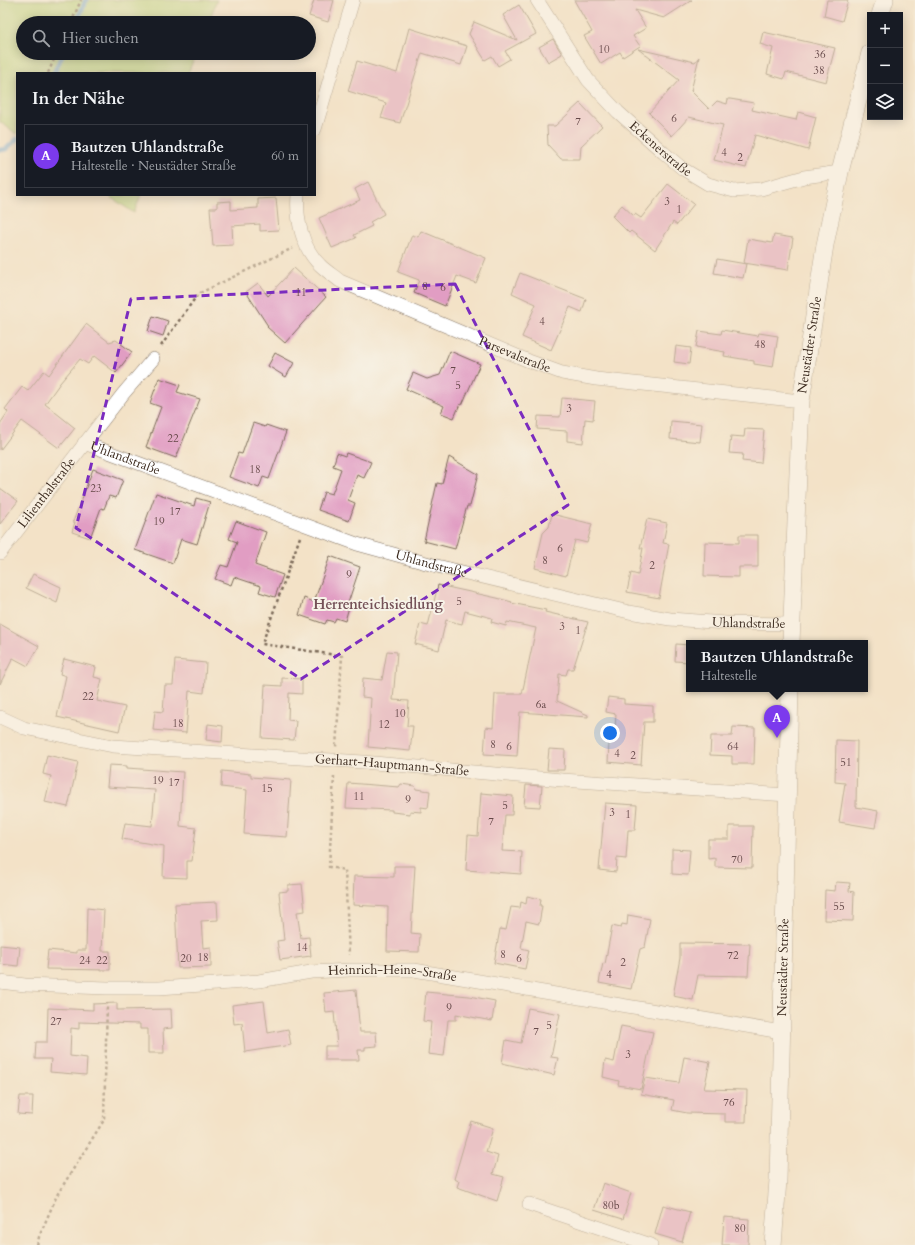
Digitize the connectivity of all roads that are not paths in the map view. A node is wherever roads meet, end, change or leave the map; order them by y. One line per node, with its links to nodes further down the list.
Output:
1 (353, 0): 6 (street)
2 (537, 0): 7 (street, Eckenerstraße)
3 (884, 0): 4 (street)
4 (881, 12)
5 (867, 65): 7 (street, Neustädter Straße)
6 (316, 126)
7 (840, 172): 10 (street, Neustädter Straße)
8 (298, 196): 10 (street, Parsevalstraße)
9 (152, 359): 11 (street, Lilienthalstraße)
10 (801, 401): 13 (street, Neustädter Straße)
11 (84, 443): 12 (street, Lilienthalstraße); 13 (street, Uhlandstraße)
12 (0, 553)
13 (792, 624): 14 (street, Neustädter Straße)
14 (791, 640)
15 (790, 692): 17 (street, Neustädter Straße)
16 (0, 717): 17 (street, Gerhart-Hauptmann-Straße)
17 (788, 795): 19 (street, Neustädter Straße)
18 (0, 982): 19 (street, Heinrich-Heine-Straße)
19 (781, 1032): 22 (street, Neustädter Straße)
20 (529, 1204): 21 (street)
21 (651, 1245)
22 (773, 1245)

